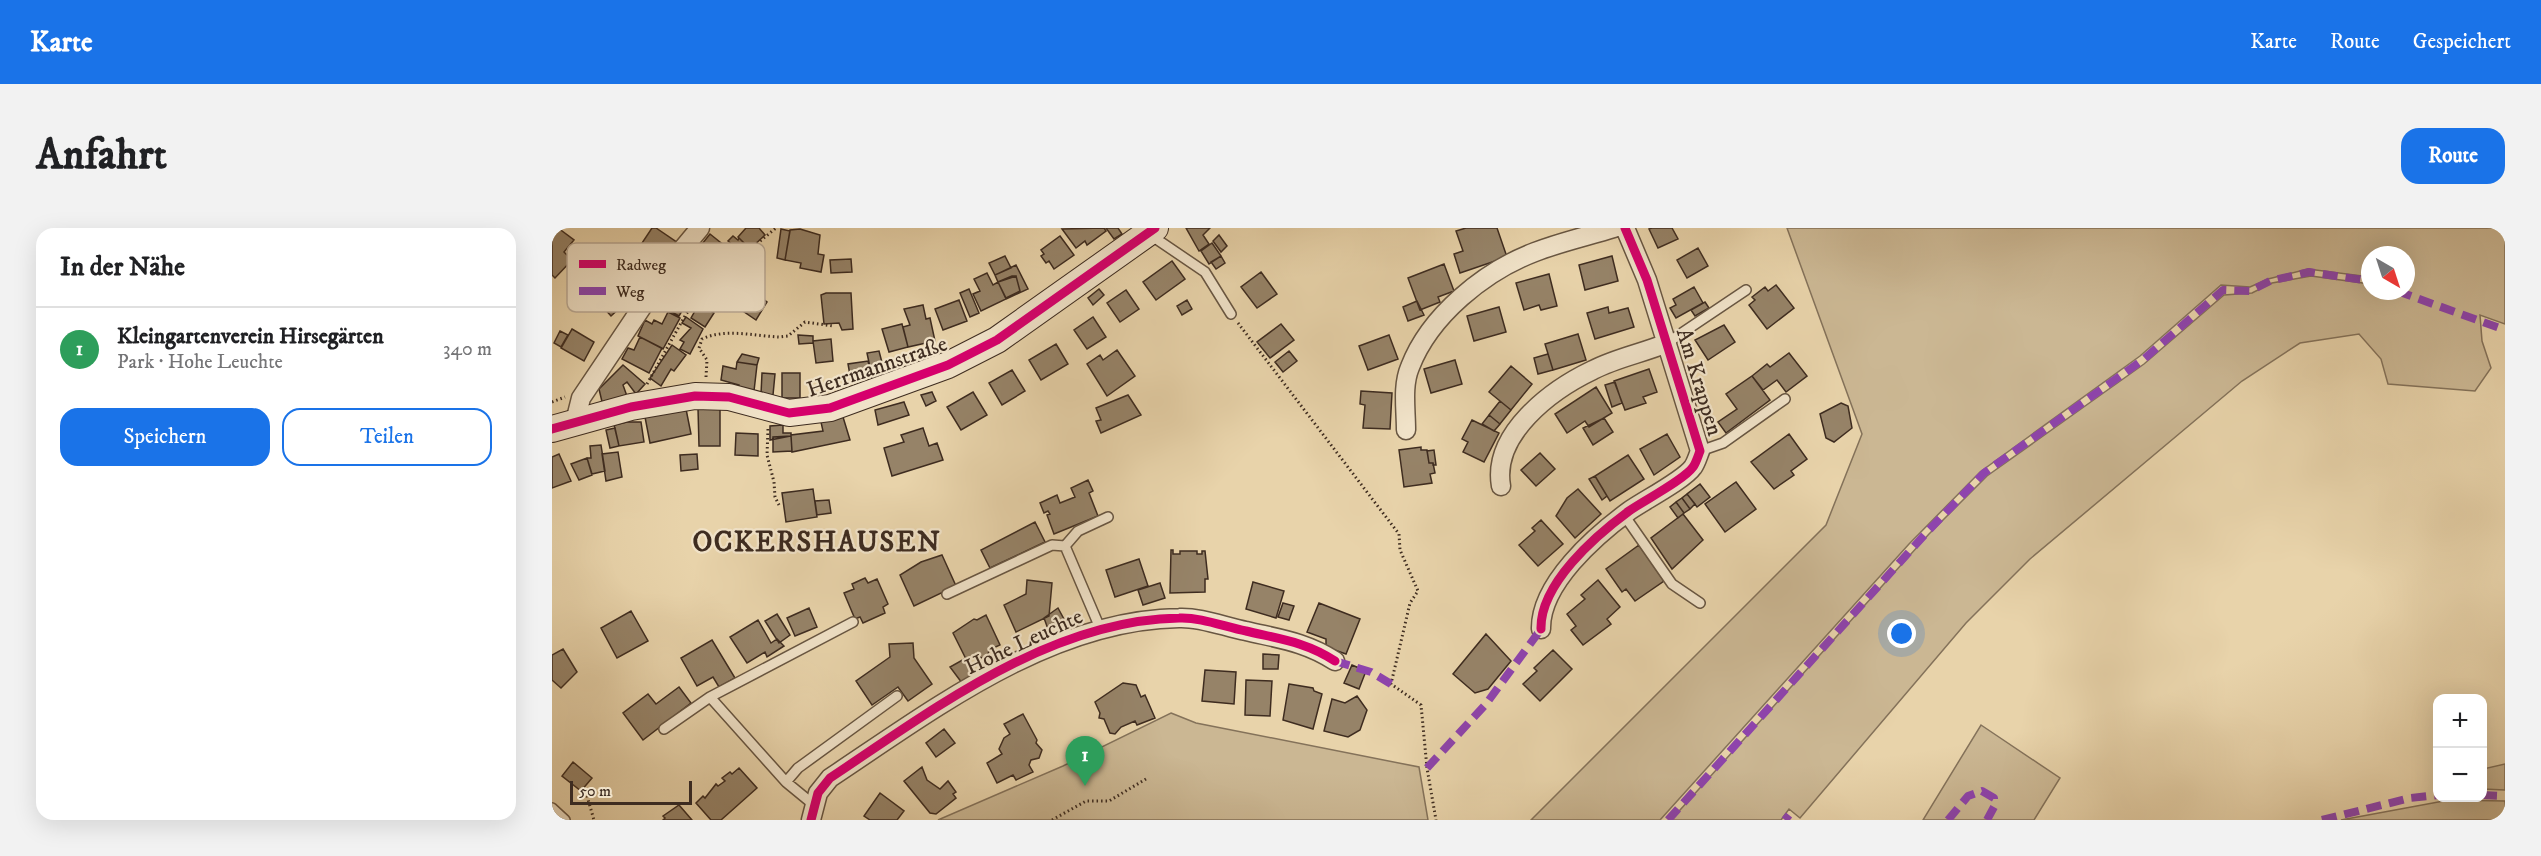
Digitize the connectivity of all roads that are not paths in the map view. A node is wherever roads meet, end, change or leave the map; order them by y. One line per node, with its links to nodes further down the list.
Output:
1 (699, 228): 5 (street)
2 (1614, 228): 12 (street)
3 (1625, 228): 9 (street, Am Krappen)
4 (1151, 230): 8 (lane); 11 (street, Herrmannstraße)
5 (687, 243)
6 (1746, 290): 9 (lane, Am Krappen)
7 (639, 312): 11 (street)
8 (1231, 314)
9 (1667, 343): 13 (street, Am Krappen); 14 (street, Am Krappen)
10 (1785, 399): 13 (lane, Am Krappen)
11 (564, 425)
12 (1406, 430)
13 (1700, 451): 15 (street, Am Krappen)
14 (1501, 486)
15 (1623, 515): 19 (lane); 22 (street, Am Krappen)
16 (1108, 517): 17 (lane)
17 (1065, 546): 18 (lane); 21 (lane)
18 (947, 594)
19 (1700, 603)
20 (853, 622): 25 (lane)
21 (1100, 627): 23 (street, Hohe Leuchte); 29 (street, Hohe Leuchte)
22 (1540, 628)
23 (1335, 661)
24 (897, 696): 27 (lane)
25 (710, 697): 26 (lane); 27 (lane)
26 (664, 729)
27 (786, 782): 29 (lane)
28 (552, 808): 30 (lane)
29 (813, 812)
30 (565, 820)

